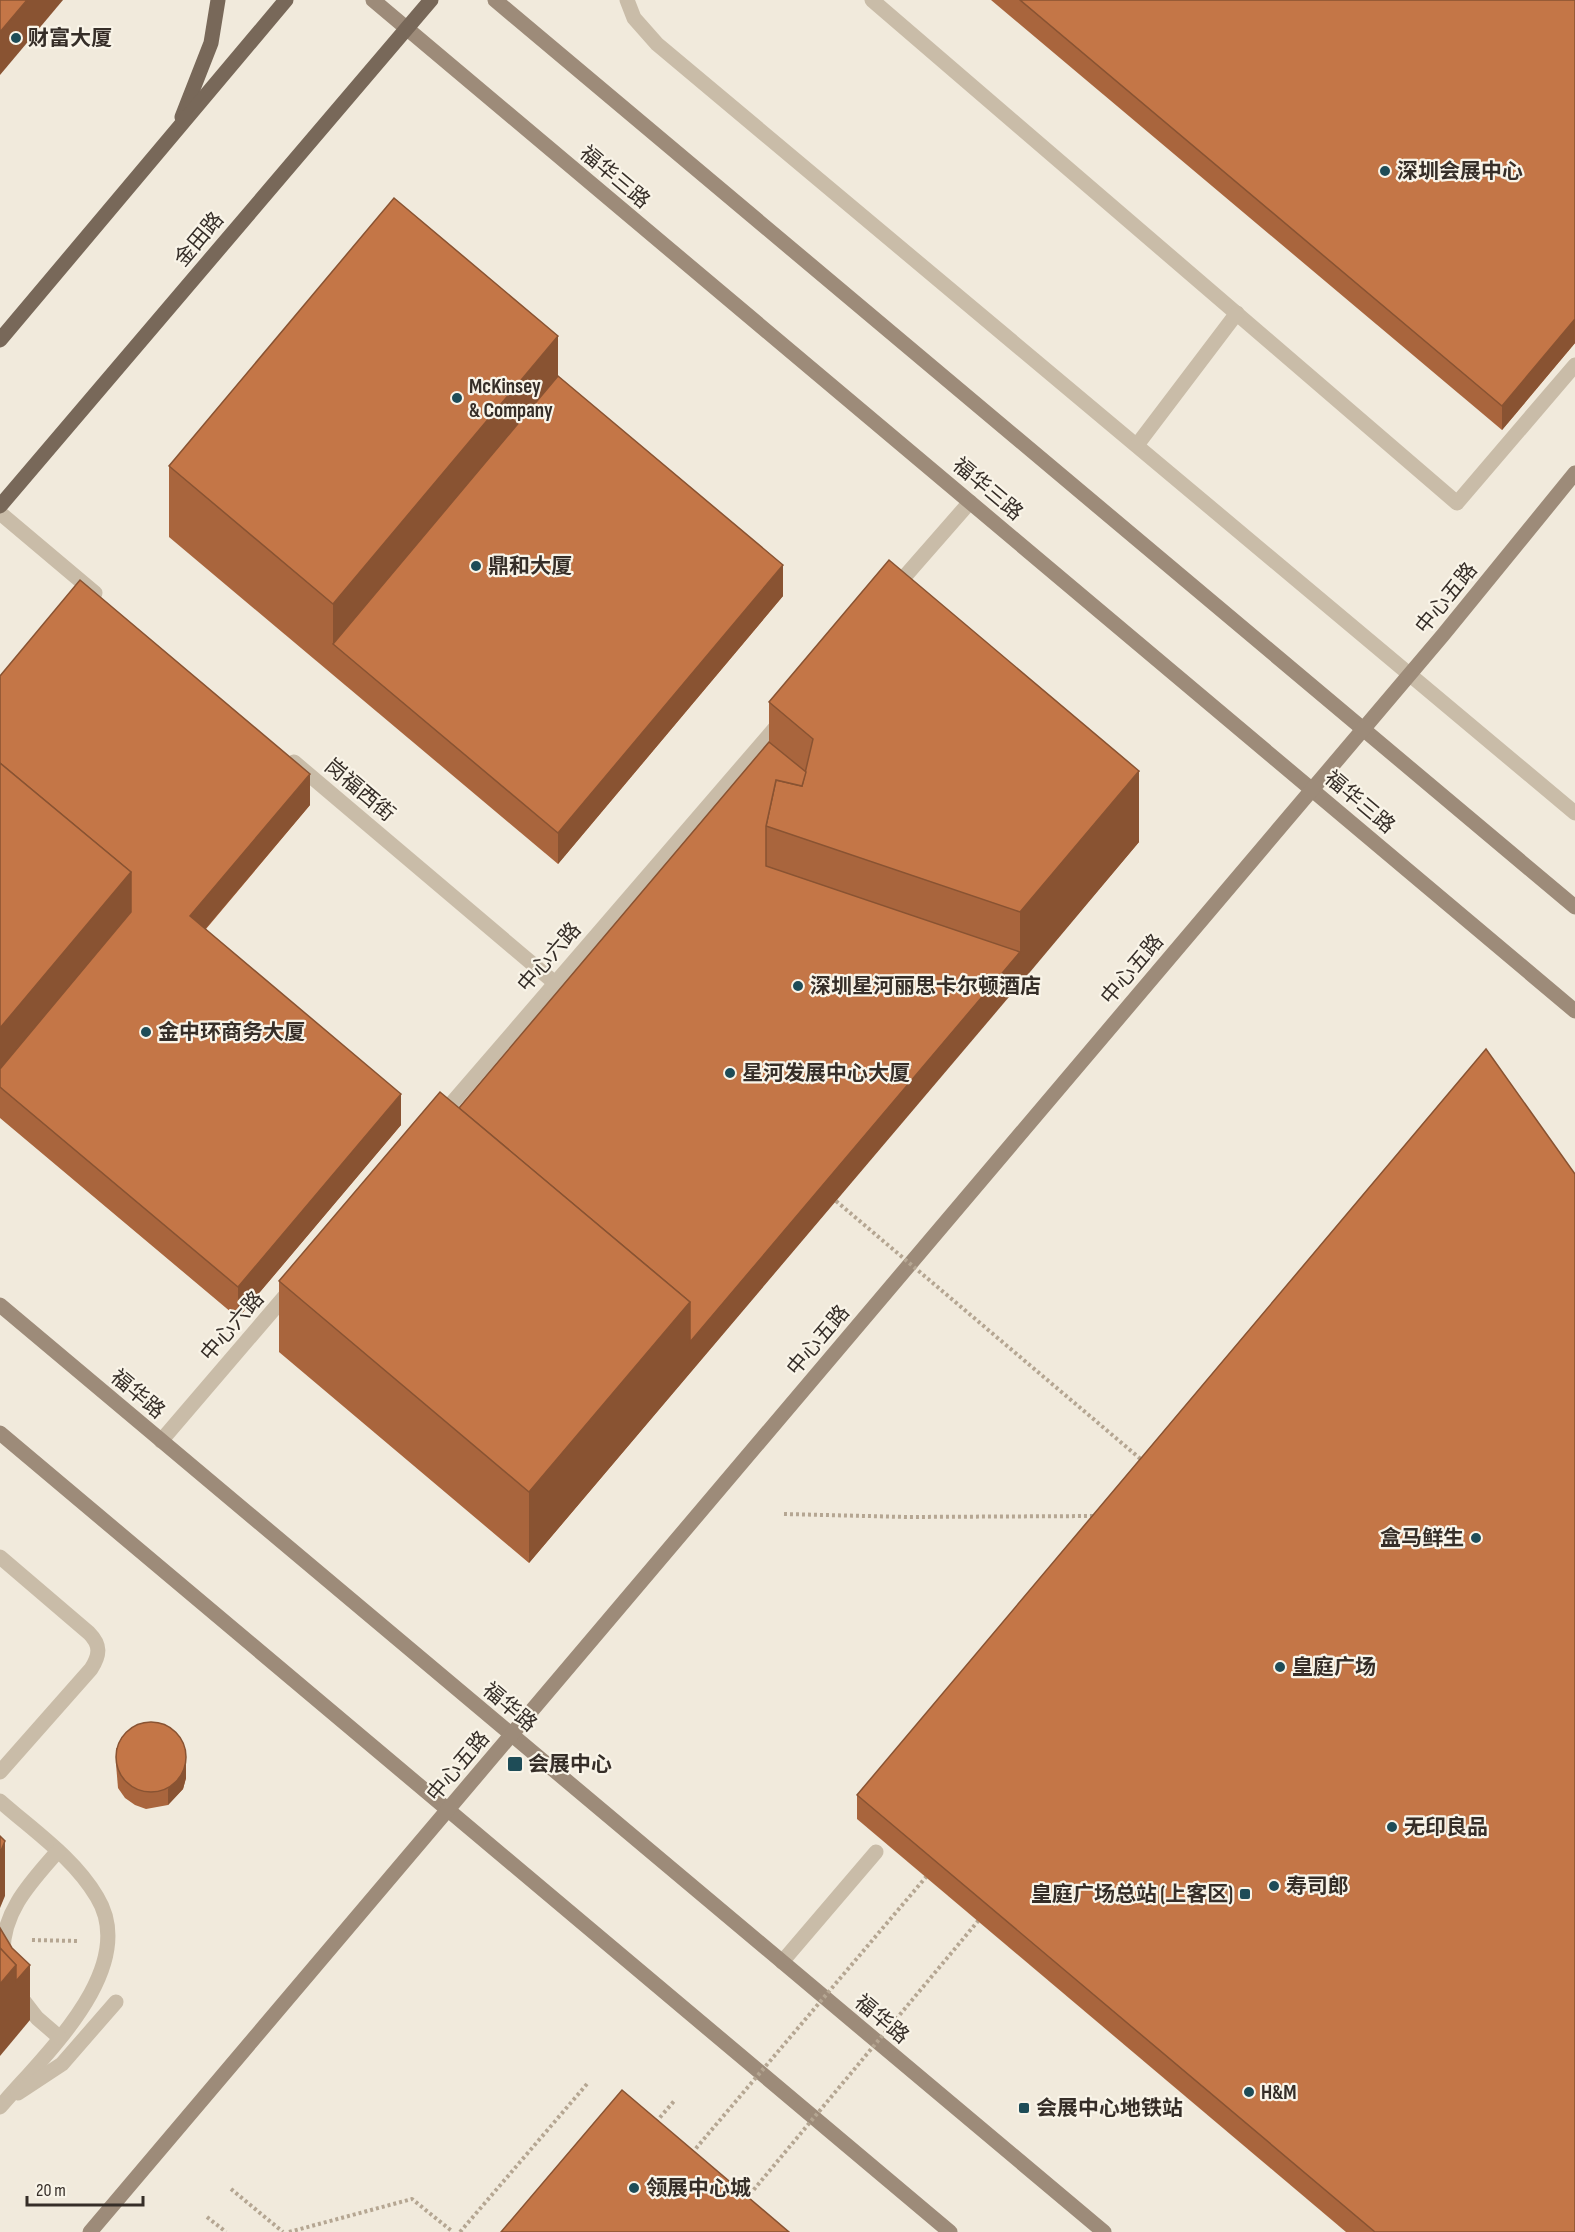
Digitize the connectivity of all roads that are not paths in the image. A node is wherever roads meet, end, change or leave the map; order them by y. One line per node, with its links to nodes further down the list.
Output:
1 (219, 0): 9 (main road)
2 (286, 0): 9 (main road)
3 (373, 0): 8 (street, 福华三路)
4 (431, 0): 8 (main road, 金田路)
5 (495, 0): 22 (street)
6 (627, 0): 13 (street)
7 (872, 0): 10 (street)
8 (406, 28): 15 (street, 福华三路); 16 (main road, 金田路)
9 (175, 132): 11 (main road)
10 (1237, 313): 12 (street); 13 (street)
11 (0, 340)
12 (1575, 365)
13 (1137, 446): 20 (street)
14 (1575, 473): 20 (street, 中心五路)
15 (970, 502): 18 (street); 24 (street, 福华三路)
16 (0, 506)
17 (0, 513): 19 (street)
18 (886, 599)
19 (105, 602)
20 (1410, 674): 22 (street, 中心五路); 25 (street)
21 (794, 706): 27 (street, 中心六路)
22 (1363, 729): 24 (street, 中心五路); 26 (street)
23 (285, 754): 27 (street, 岗福西街)
24 (1312, 789): 28 (street, 福华三路); 35 (street, 中心五路)
25 (1575, 813)
26 (1575, 907)
27 (555, 983): 29 (street, 中心六路)
28 (1575, 1011)
29 (431, 1127)
30 (299, 1280): 33 (street, 中心六路)
31 (0, 1305): 33 (street, 福华路)
32 (2, 1440): 38 (street)
33 (161, 1441): 35 (street, 福华路)
34 (0, 1557): 36 (street)
35 (511, 1735): 38 (street, 中心五路); 41 (street, 福华路)
36 (0, 1772)
37 (0, 1801): 39 (street)
38 (448, 1810): 45 (street, 中心五路); 46 (street)
39 (58, 1851): 43 (street); 43 (street)
40 (876, 1852): 41 (street)
41 (782, 1962): 47 (street, 福华路)
42 (116, 2002): 44 (street)
43 (59, 2037): 44 (street)
44 (2, 2105)
45 (90, 2232)
46 (950, 2232)
47 (1104, 2232)

